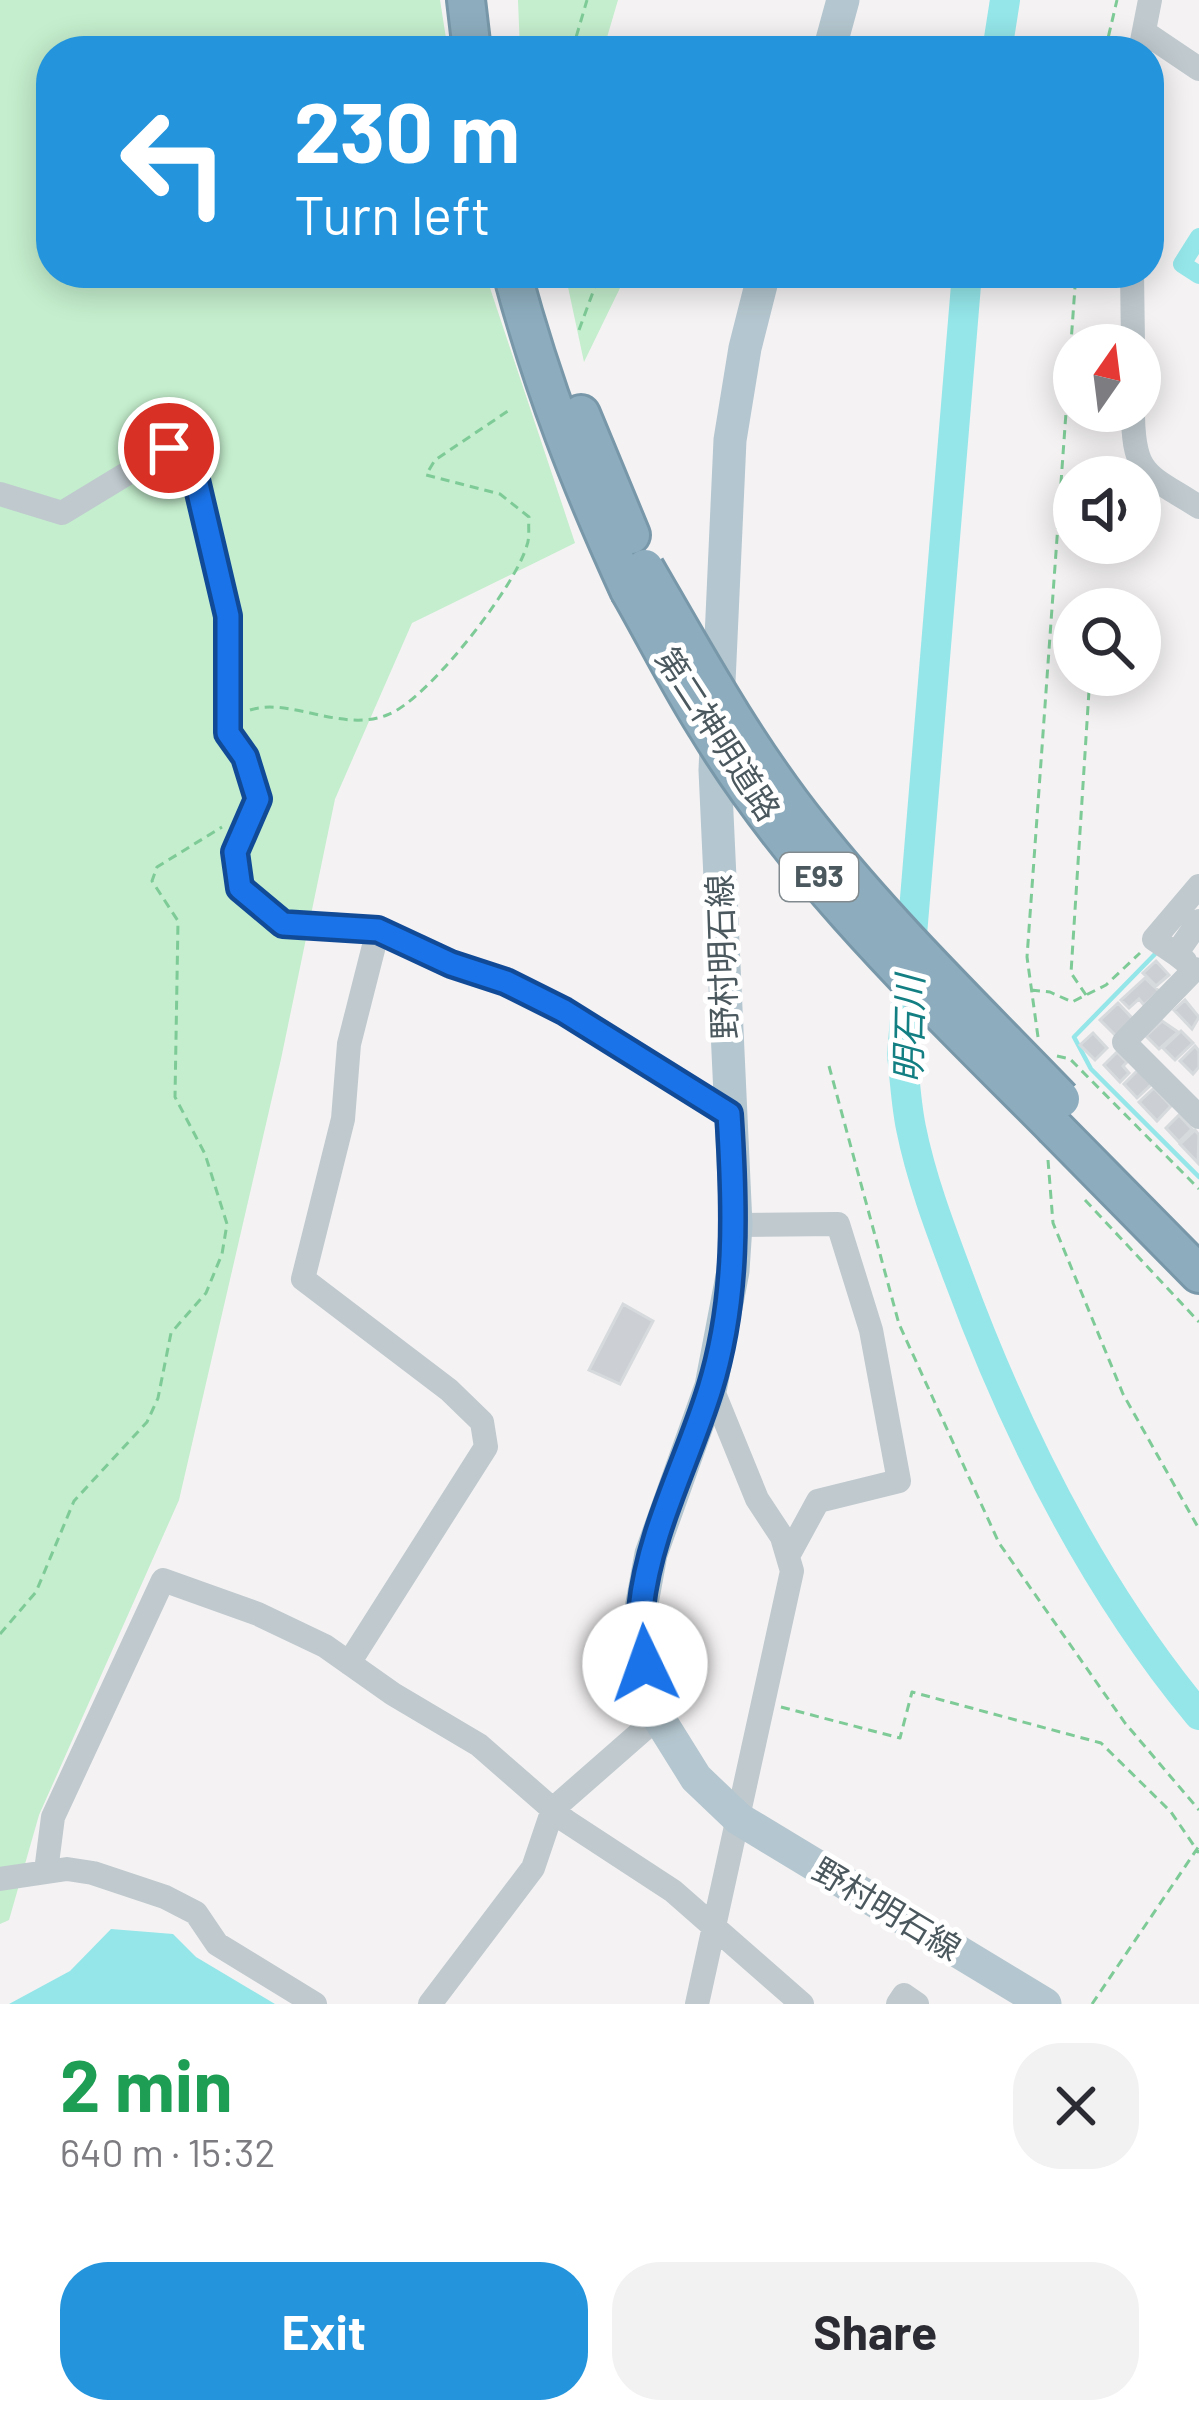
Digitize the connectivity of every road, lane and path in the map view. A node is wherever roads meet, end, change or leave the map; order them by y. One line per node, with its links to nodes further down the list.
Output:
1 (466, 0): 7 (highway)
2 (491, 0): 8 (highway)
3 (587, 0): 9 (path)
4 (843, 0): 10 (main road)
5 (1117, 0): 11 (path)
6 (1150, 0): 12 (street)
7 (470, 36)
8 (495, 36)
9 (576, 36)
10 (833, 36)
11 (1109, 36)
12 (1143, 36)
13 (1164, 53): 14 (street)
14 (1199, 70)
15 (516, 288): 27 (highway, 第二神明道路 / E93)
16 (543, 288): 27 (highway, 第二神明道路 / E93)
17 (594, 288): 22 (path)
18 (760, 288): 40 (main road, 野村明石線)
19 (1075, 288): 35 (path)
20 (1132, 288): 21 (street)
21 (1132, 324)
22 (579, 329)
23 (508, 411): 29 (path)
24 (1133, 432): 26 (street)
25 (0, 494): 33 (street)
26 (1199, 508)
27 (637, 579): 42 (highway, 第二神明道路 / E93, bridge)
28 (1089, 696): 36 (path)
29 (247, 712)
30 (225, 825): 52 (path)
31 (1199, 886): 34 (street)
32 (1199, 921): 34 (street)
33 (378, 930): 40 (street); 53 (street)
34 (1181, 958): 36 (path); 41 (street)
35 (1031, 990): 36 (path); 37 (path)
36 (1086, 995)
37 (1040, 1052)
38 (1055, 1055): 43 (path)
39 (829, 1066): 57 (path)
40 (729, 1114): 45 (main road, 野村明石線)
41 (1199, 1118)
42 (1054, 1129): 46 (highway, 第二神明道路 / E93); 47 (highway, 第二神明道路 / E93); 50 (path)
43 (1199, 1189)
44 (1085, 1200): 48 (path)
45 (736, 1225): 49 (main road, 野村明石線); 51 (street)
46 (1199, 1238)
47 (1199, 1274)
48 (1199, 1322)
49 (711, 1386): 51 (street); 55 (main road, 野村明石線)
50 (1199, 1529)
51 (788, 1556): 54 (street)
52 (0, 1634)
53 (349, 1663): 56 (street); 60 (street)
54 (762, 1702): 58 (street); 59 (path)
55 (658, 1717): 56 (street); 58 (main road, 野村明石線)
56 (553, 1809): 62 (street); 64 (street)
57 (1199, 1810)
58 (740, 1820): 62 (street); 69 (main road, 野村明石線)
59 (1198, 1850): 70 (path)
60 (46, 1870): 61 (street); 63 (street)
61 (0, 1879)
62 (714, 1926): 65 (street); 66 (street)
63 (315, 2004)
64 (430, 2004)
65 (697, 2004)
66 (802, 2004)
67 (898, 2004): 68 (street)
68 (917, 2004)
69 (1045, 2004)
70 (1092, 2004)

